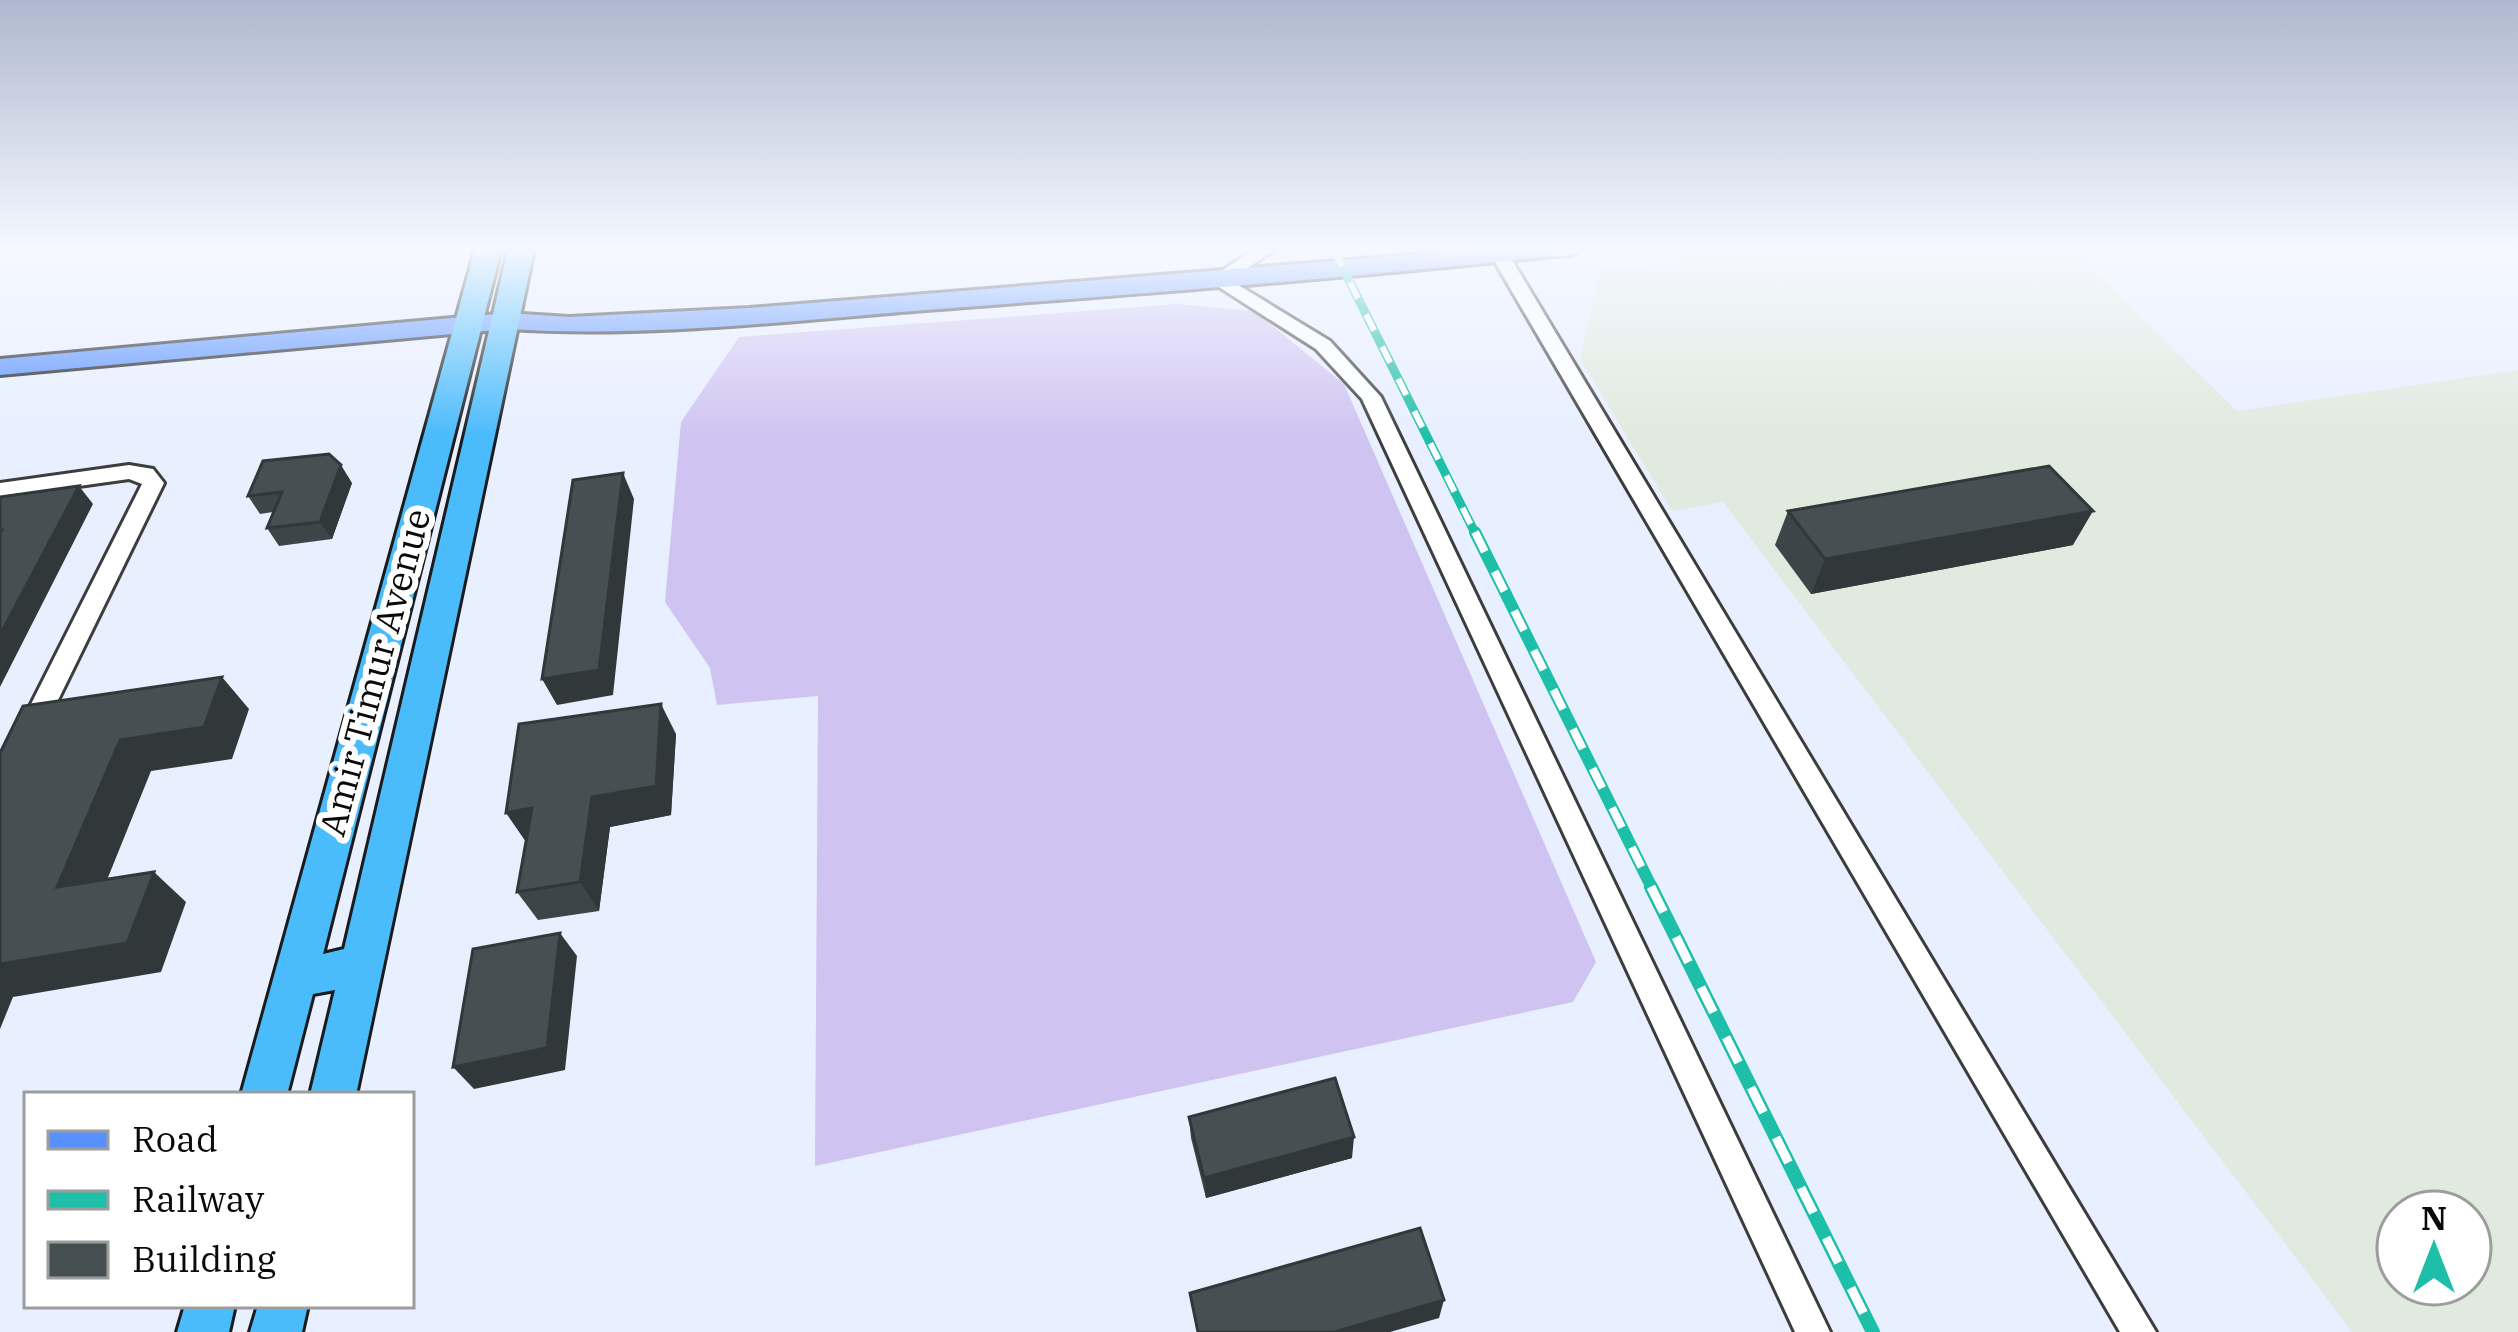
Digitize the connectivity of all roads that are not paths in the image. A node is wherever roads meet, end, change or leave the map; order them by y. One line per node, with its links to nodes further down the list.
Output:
1 (469, 312): 7 (highway, Amir Timur Avenue)
2 (509, 312): 6 (highway, Amir Timur Avenue)
3 (764, 312): 6 (main road)
4 (1269, 312): 16 (street)
5 (1534, 312): 17 (street)
6 (505, 331): 7 (main road); 12 (highway, Amir Timur Avenue)
7 (462, 335): 8 (main road); 9 (main road); 13 (highway, Amir Timur Avenue)
8 (0, 367)
9 (0, 383)
10 (0, 490): 11 (street)
11 (20, 752)
12 (365, 964): 13 (highway); 15 (highway, Amir Timur Avenue)
13 (294, 979): 14 (highway, Amir Timur Avenue)
14 (265, 1092)
15 (334, 1092)
16 (1814, 1332)
17 (2139, 1332)

